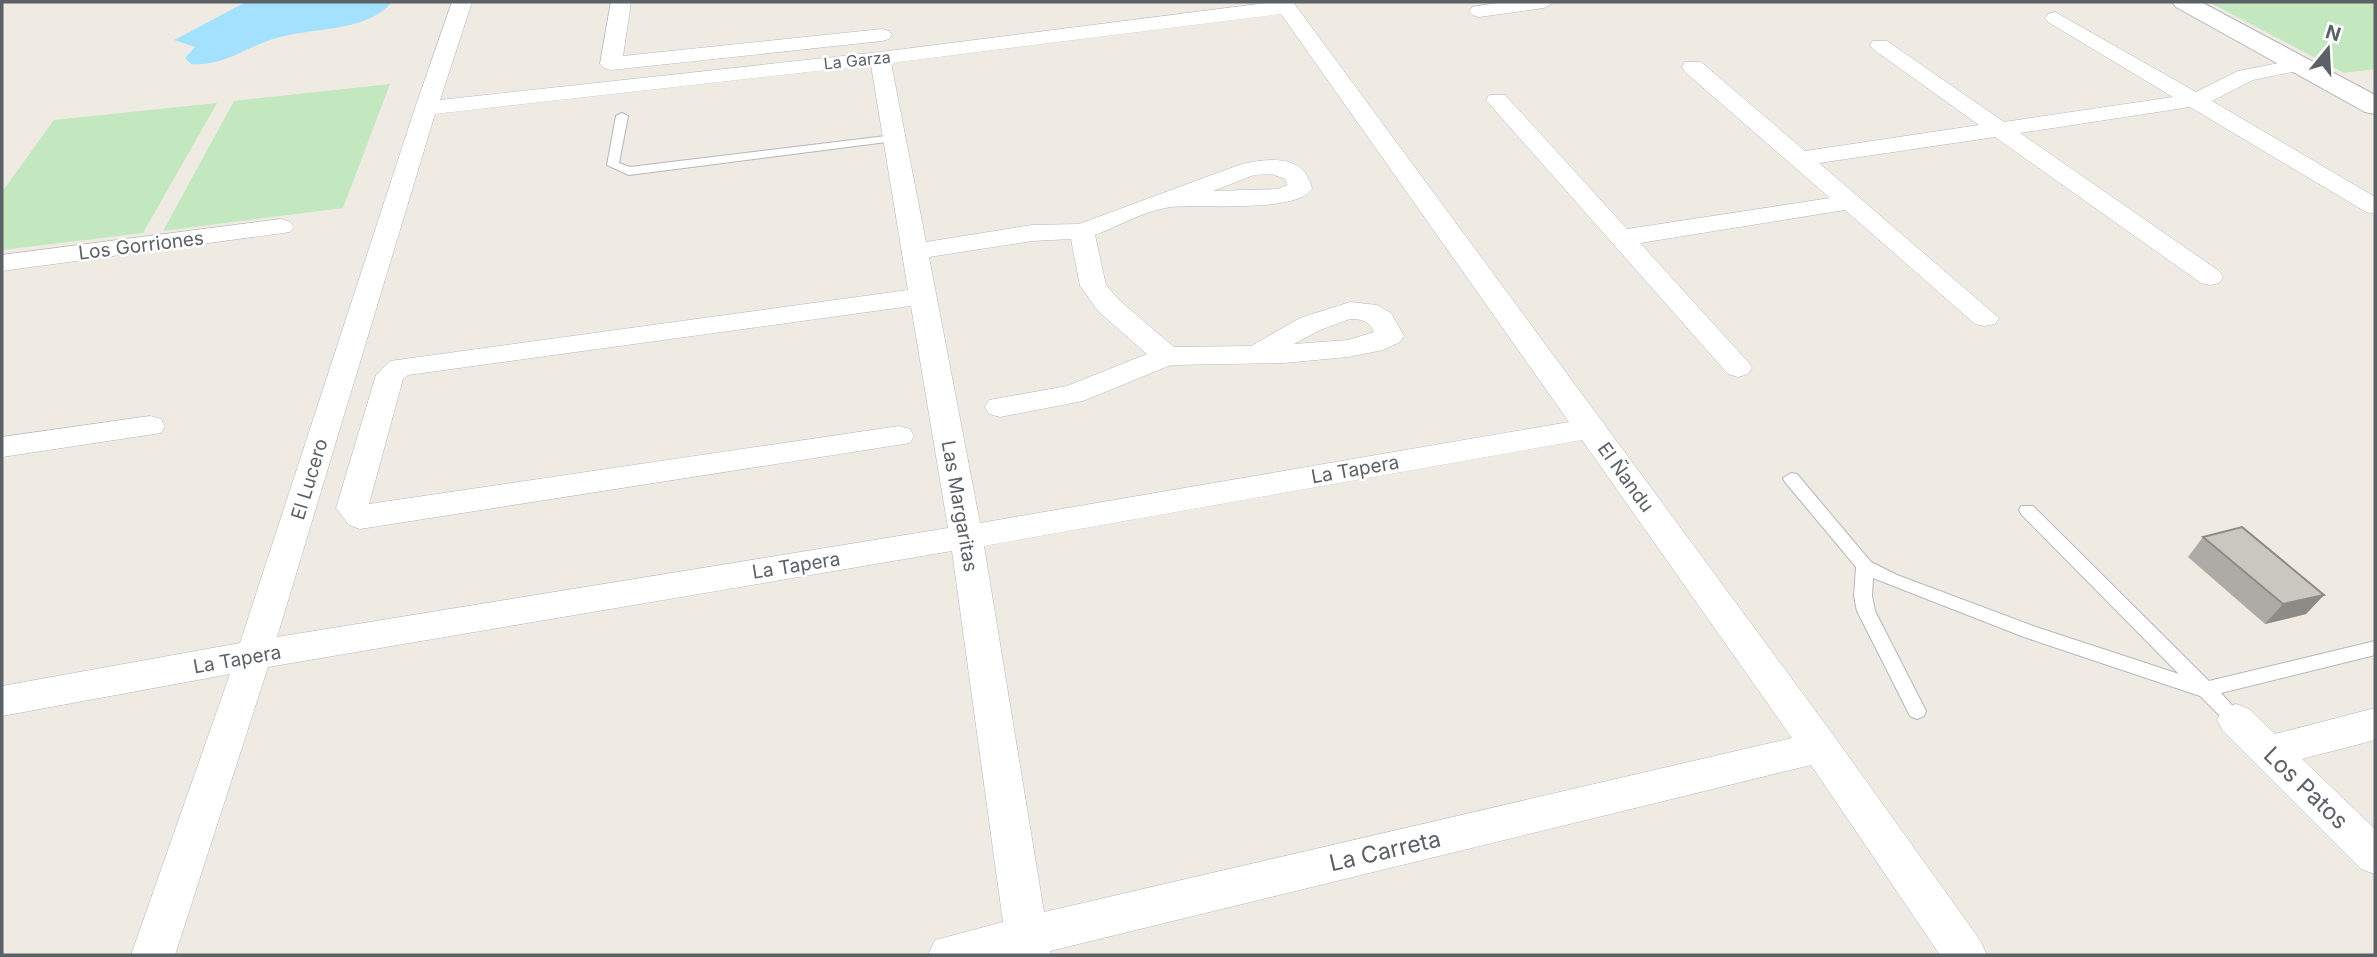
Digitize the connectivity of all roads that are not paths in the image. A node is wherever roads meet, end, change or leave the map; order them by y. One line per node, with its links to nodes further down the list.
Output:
1 (462, 2): 17 (street, El Lucero)
2 (621, 2): 11 (street)
3 (1200, 2): 9 (street)
4 (1544, 2): 7 (street)
5 (2184, 2): 12 (street)
6 (1285, 4): 11 (street, La Garza); 38 (street, El Ñandu)
7 (1479, 11)
8 (2055, 18): 15 (street)
9 (981, 25)
10 (1880, 45): 19 (street)
11 (889, 46): 17 (street, La Garza); 20 (street, Las Margaritas)
12 (2299, 65): 15 (street); 16 (street)
13 (1693, 67): 21 (street)
14 (1497, 100): 27 (street)
15 (2195, 100): 19 (street); 24 (street)
16 (2375, 106)
17 (426, 107): 46 (street, El Lucero)
18 (622, 116): 20 (lane)
19 (1999, 130): 21 (street); 30 (street)
20 (894, 138): 28 (street, Las Margaritas)
21 (1800, 159): 23 (street)
22 (1166, 200): 26 (street)
23 (1850, 202): 27 (street); 32 (street)
24 (2375, 207)
25 (281, 227): 29 (street, Los Gorriones)
26 (1082, 231): 28 (street); 34 (street)
27 (1621, 238): 35 (street)
28 (915, 252): 31 (street, Las Margaritas)
29 (2, 262)
30 (2210, 277)
31 (923, 296): 39 (street); 43 (street, Las Margaritas)
32 (1985, 318)
33 (1260, 353): 34 (street)
34 (1167, 356): 36 (street)
35 (1738, 368)
36 (1000, 407)
37 (150, 426): 40 (street)
38 (1590, 428): 43 (street, La Tapera); 52 (street, El Ñandu)
39 (900, 436)
40 (2, 447)
41 (1791, 478): 44 (lane)
42 (2027, 510): 47 (lane)
43 (966, 537): 46 (street, La Tapera); 55 (street, Las Margaritas)
44 (1865, 566): 47 (lane); 49 (lane)
45 (2375, 648): 47 (lane)
46 (254, 655): 48 (street, La Tapera); 56 (street, El Lucero)
47 (2205, 690): 50 (lane)
48 (2, 701)
49 (1917, 711)
50 (2236, 720): 53 (street, Los Patos)
51 (2375, 724): 53 (street)
52 (1820, 747): 55 (street, La Carreta); 58 (street, El Ñandu)
53 (2268, 752): 54 (street, Los Patos)
54 (2375, 856)
55 (1027, 946): 57 (street, La Carreta)
56 (153, 955)
57 (950, 955)
58 (1965, 955)

